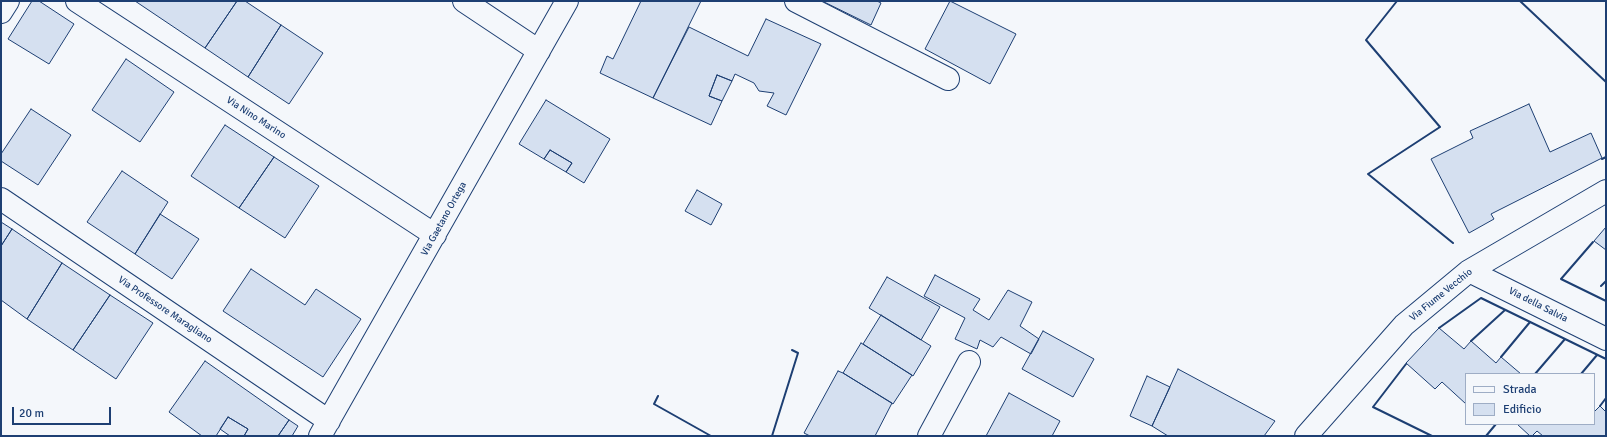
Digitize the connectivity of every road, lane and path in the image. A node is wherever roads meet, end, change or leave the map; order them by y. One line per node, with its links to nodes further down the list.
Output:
1 (8, 1): 6 (street)
2 (77, 1): 11 (street, Via Nino Marino)
3 (464, 1): 7 (street)
4 (567, 1): 7 (street, Via Gaetano Ortega)
5 (796, 1): 8 (street)
6 (1, 12)
7 (539, 51): 11 (street, Via Gaetano Ortega)
8 (948, 80)
9 (1606, 192): 12 (street, Via Fiume Vecchio)
10 (1, 199): 15 (street, Via Professore Maragliano)
11 (435, 235): 15 (street, Via Gaetano Ortega)
12 (1469, 271): 13 (street, Via della Salvia); 17 (street, Via Fiume Vecchio)
13 (1606, 339)
14 (970, 362): 16 (street)
15 (325, 429)
16 (929, 436)
17 (1306, 436)

